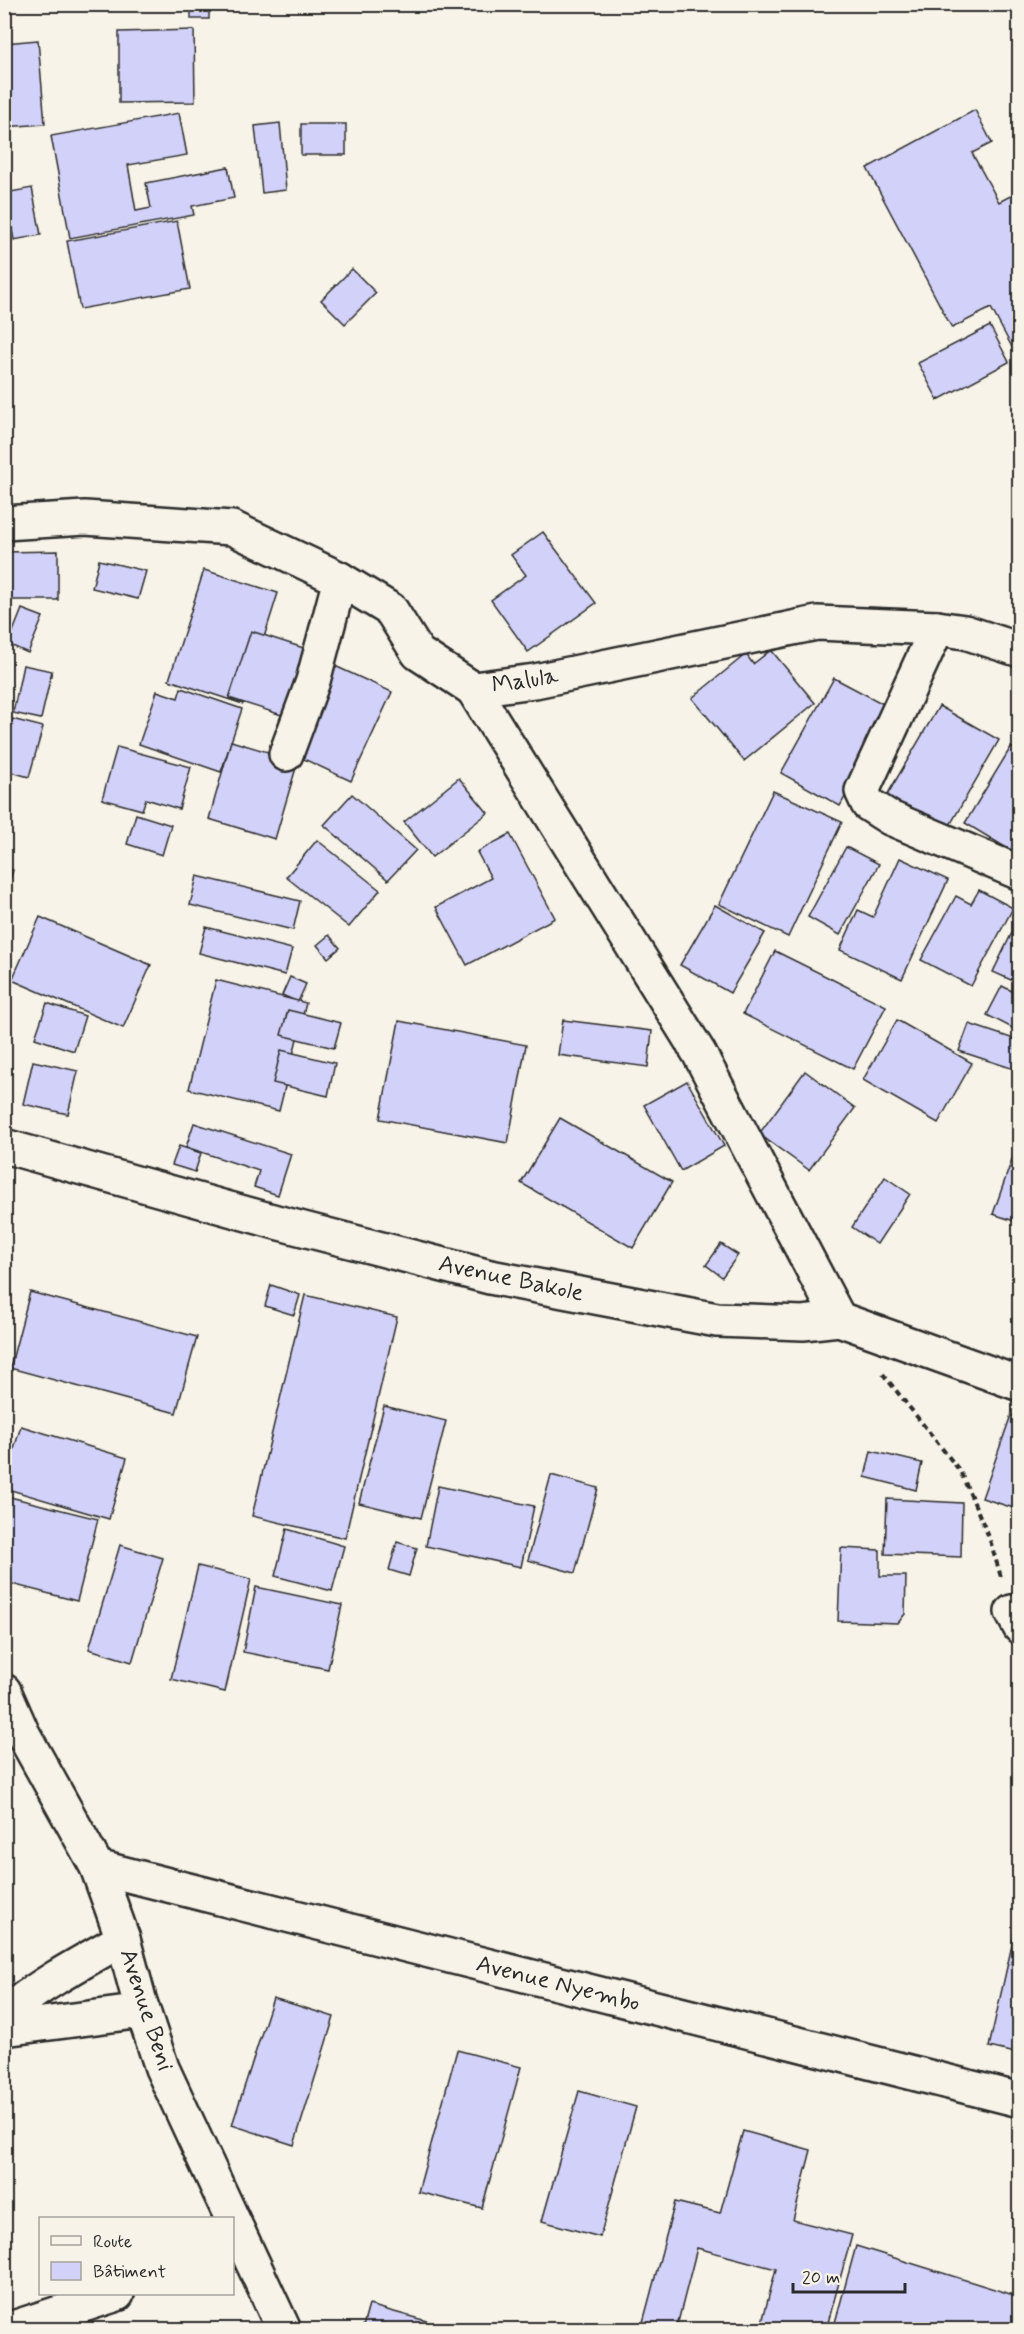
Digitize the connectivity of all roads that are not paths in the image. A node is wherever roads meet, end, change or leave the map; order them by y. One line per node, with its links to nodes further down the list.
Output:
1 (4, 523): 2 (street, Malula)
2 (340, 579): 5 (street, Malula); 6 (street)
3 (937, 628): 4 (street, Malula); 5 (street, Malula); 7 (street)
4 (1020, 650)
5 (472, 689): 9 (street)
6 (286, 754)
7 (1020, 873)
8 (4, 1146): 9 (street, Avenue Bakole)
9 (839, 1319): 10 (street, Avenue Bakole)
10 (1020, 1384)
11 (4, 1692): 12 (street, Avenue Beni)
12 (13, 1730): 13 (street, Avenue Beni)
13 (97, 1867): 14 (street, Avenue Beni); 18 (street, Avenue Nyembo)
14 (123, 1939): 15 (street, Avenue Beni); 16 (street)
15 (143, 2011): 17 (street); 19 (street, Avenue Beni)
16 (4, 2014)
17 (4, 2029)
18 (1020, 2100)
19 (225, 2217)
20 (234, 2239): 21 (street, Avenue Beni)
21 (240, 2253): 24 (street, Avenue Beni)
22 (114, 2295): 23 (street)
23 (6, 2330)
24 (284, 2330)

